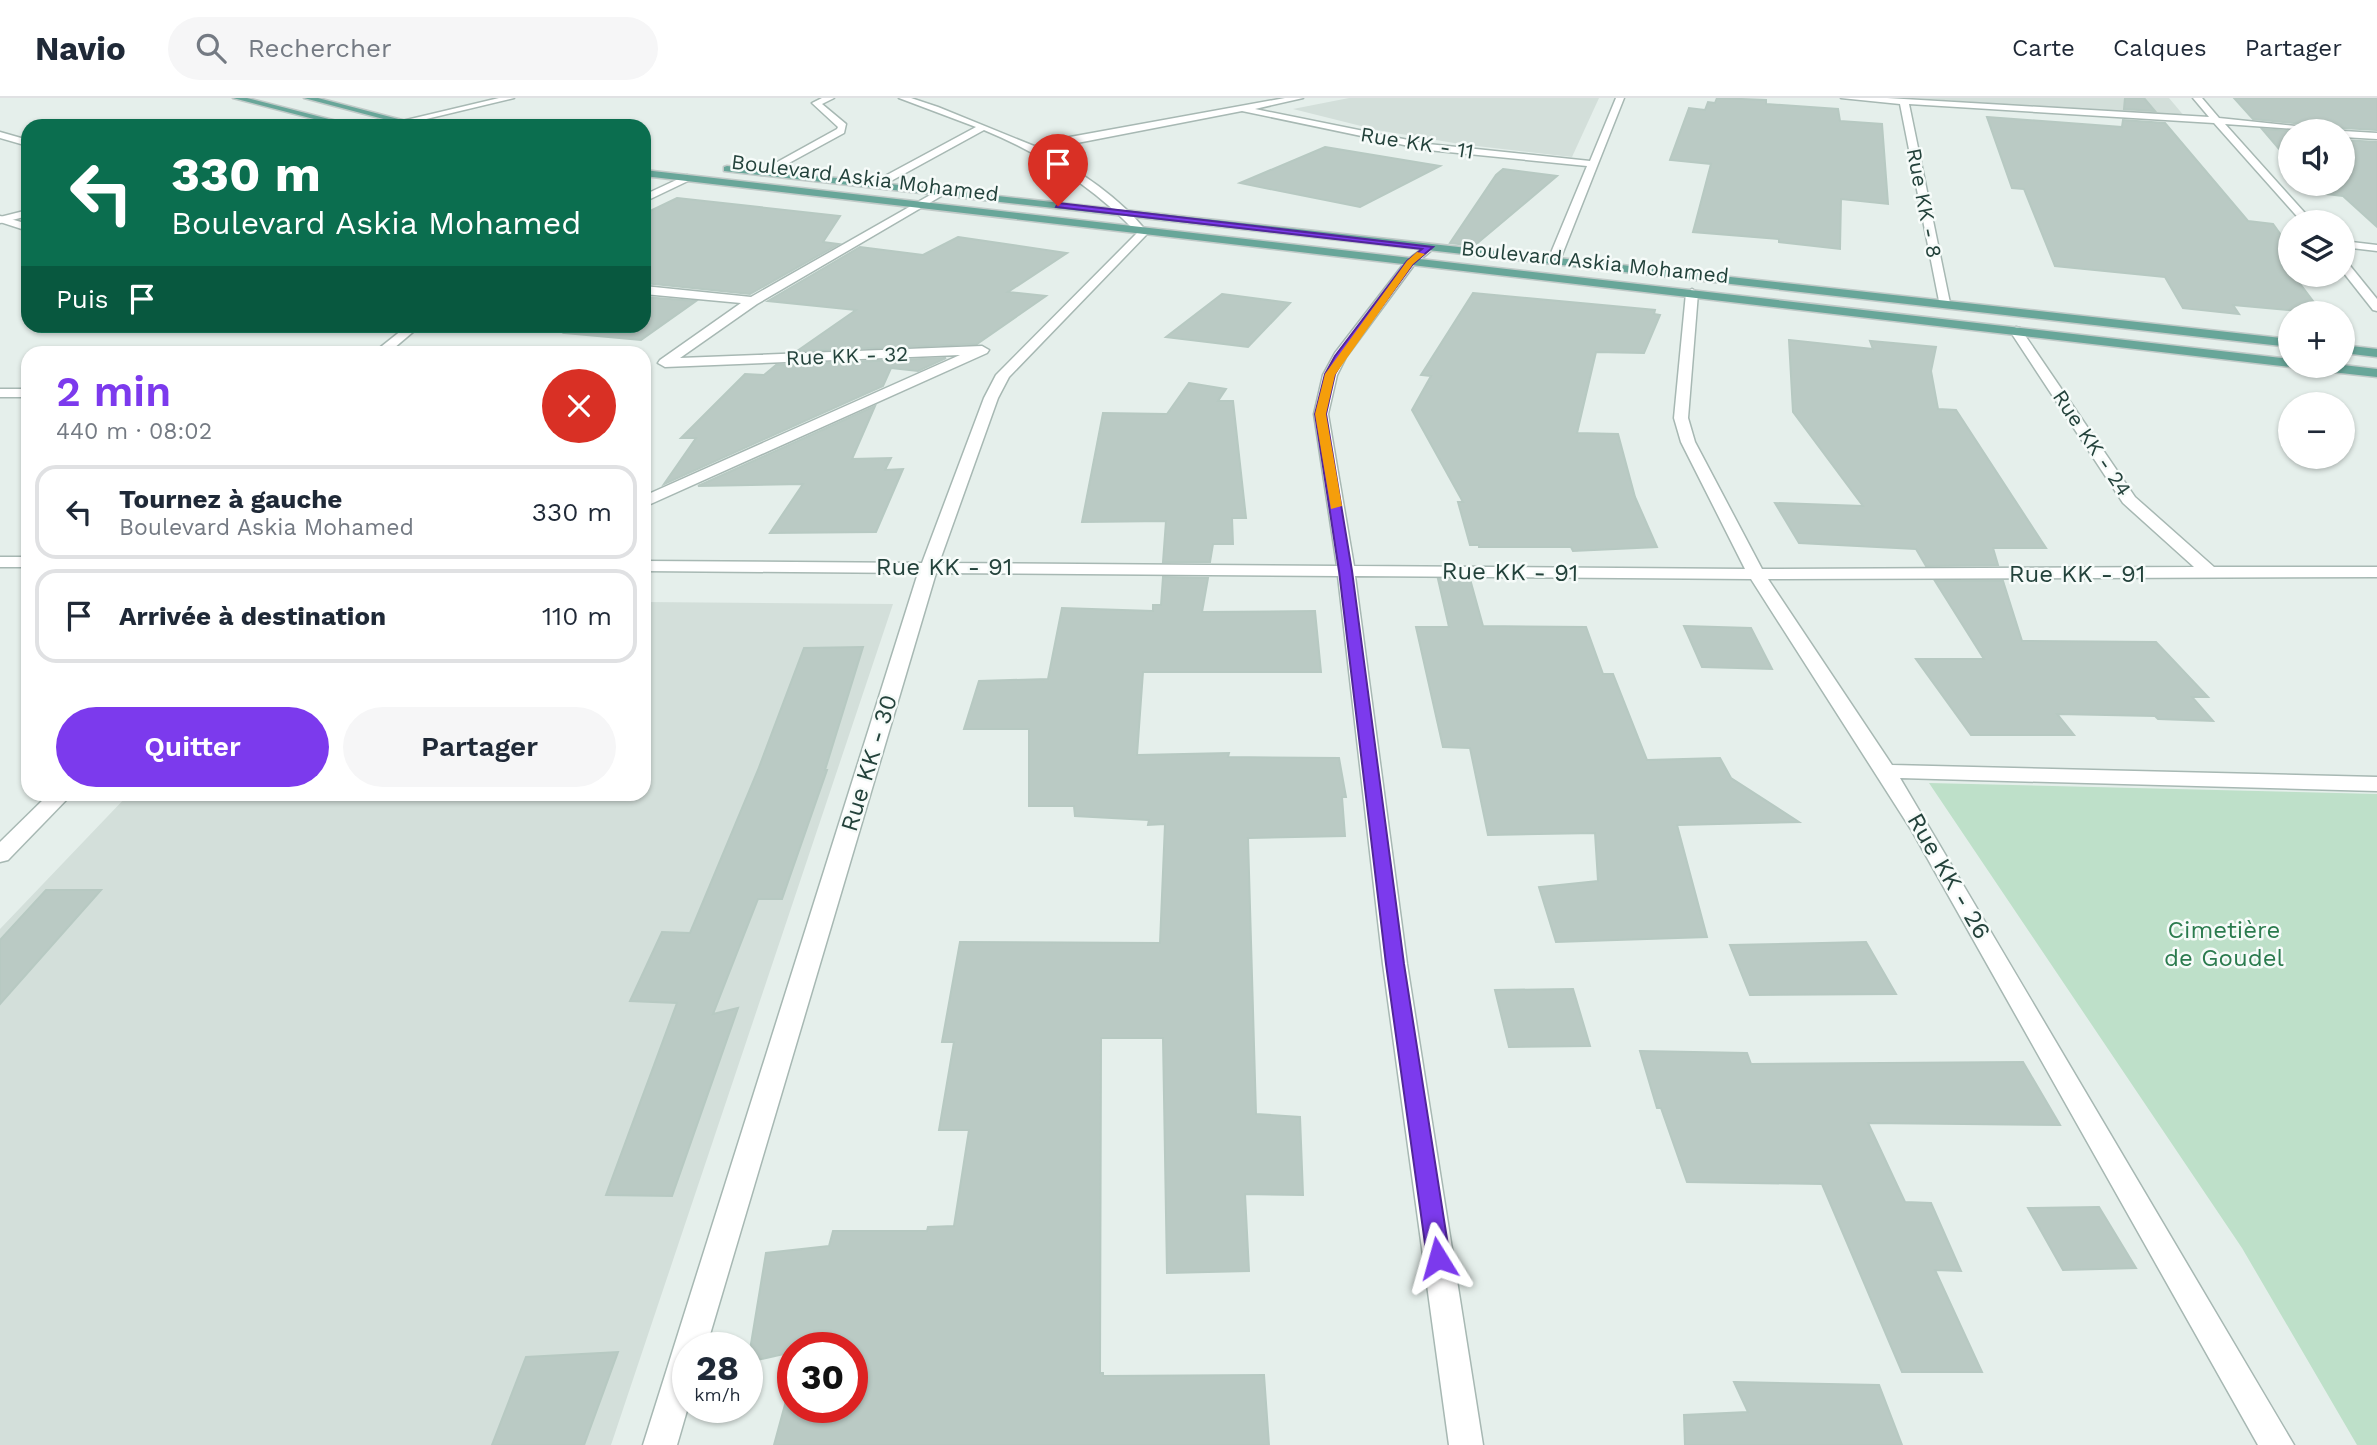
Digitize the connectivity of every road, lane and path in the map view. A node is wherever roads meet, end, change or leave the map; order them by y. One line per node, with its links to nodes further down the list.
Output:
1 (237, 98): 12 (main road)
2 (308, 98): 13 (main road)
3 (510, 98): 14 (street)
4 (830, 98): 27 (street)
5 (903, 98): 17 (street)
6 (1299, 98): 11 (street)
7 (1620, 98): 25 (street)
8 (1845, 98): 10 (street)
9 (2197, 98): 15 (street)
10 (1904, 102): 15 (street); 49 (street, Rue KK - 8)
11 (1244, 109): 24 (street); 25 (street, Rue KK - 11)
12 (323, 119)
13 (391, 119)
14 (416, 119)
15 (2216, 120): 16 (street); 34 (street)
16 (2278, 126)
17 (983, 127): 24 (street); 30 (street)
18 (0, 135): 21 (street)
19 (2355, 135): 20 (street)
20 (2377, 136)
21 (21, 141)
22 (21, 143): 23 (street)
23 (0, 146)
24 (1035, 149): 35 (street)
25 (1591, 164): 43 (street)
26 (708, 167): 27 (main road, Boulevard Askia Mohamed)
27 (764, 173): 30 (main road, Boulevard Askia Mohamed)
28 (651, 174): 29 (main road, Boulevard Askia Mohamed)
29 (687, 178): 32 (street); 33 (main road, Boulevard Askia Mohamed)
30 (876, 185): 31 (main road, Boulevard Askia Mohamed)
31 (939, 192): 33 (street, Rue KK - 32); 35 (main road, Boulevard Askia Mohamed)
32 (651, 196)
33 (918, 207): 39 (main road, Boulevard Askia Mohamed); 48 (street, Rue KK - 32)
34 (2297, 210)
35 (1128, 214): 39 (street); 41 (main road, Boulevard Askia Mohamed)
36 (21, 215): 37 (street)
37 (1, 220): 38 (street)
38 (21, 226)
39 (1143, 233): 44 (main road, Boulevard Askia Mohamed); 66 (street, Rue KK - 30)
40 (2355, 245): 42 (street)
41 (1429, 247): 43 (main road, Boulevard Askia Mohamed); 44 (street)
42 (2377, 248)
43 (1554, 260): 49 (main road, Boulevard Askia Mohamed)
44 (1410, 262): 47 (main road, Boulevard Askia Mohamed); 67 (street)
45 (2355, 279): 50 (street)
46 (651, 291): 48 (street)
47 (1692, 293): 51 (main road, Boulevard Askia Mohamed); 69 (street, Rue KK - 26)
48 (753, 301): 62 (street, Rue KK - 32)
49 (1944, 303): 53 (main road, Boulevard Askia Mohamed)
50 (2377, 307)
51 (2016, 331): 57 (main road, Boulevard Askia Mohamed); 68 (street, Rue KK - 24)
52 (405, 333): 54 (street)
53 (2278, 342)
54 (388, 346)
55 (2355, 350): 56 (main road)
56 (2377, 352)
57 (2278, 361)
58 (2355, 371): 59 (main road)
59 (2377, 373)
60 (0, 393): 61 (street)
61 (21, 393)
62 (651, 499)
63 (0, 562): 64 (street)
64 (21, 562)
65 (651, 566): 66 (street, Rue KK - 91)
66 (929, 567): 67 (street, Rue KK - 91); 75 (street, Rue KK - 30)
67 (1346, 571): 69 (street, Rue KK - 91); 78 (street)
68 (2210, 573): 69 (street, Rue KK - 91); 70 (street, Rue KK - 91)
69 (1757, 574): 71 (street, Rue KK - 26)
70 (2375, 575)
71 (1888, 771): 72 (street); 79 (street, Rue KK - 26)
72 (2377, 784)
73 (55, 801): 74 (street)
74 (0, 855)
75 (695, 1332)
76 (672, 1406): 77 (street)
77 (660, 1445)
78 (1466, 1445)
79 (2277, 1445)

